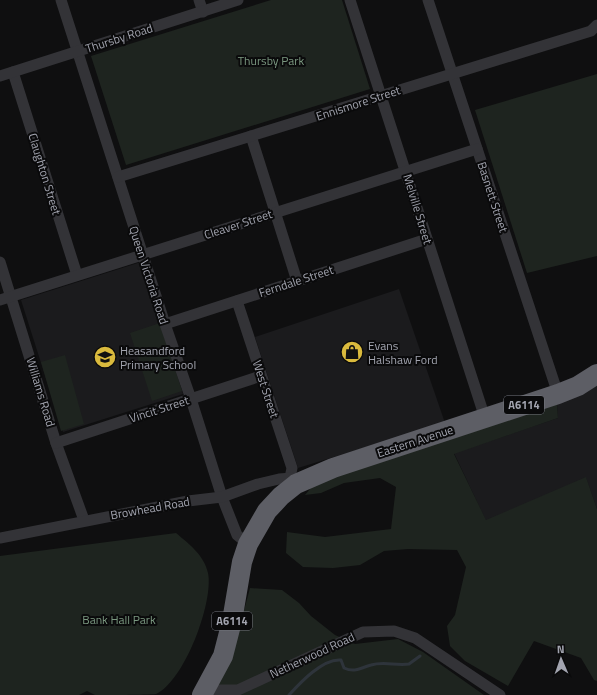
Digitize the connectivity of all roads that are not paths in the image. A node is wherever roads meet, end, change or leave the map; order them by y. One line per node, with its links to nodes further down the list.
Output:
1 (61, 0): 8 (street, Queen Victoria Road)
2 (199, 0): 6 (street)
3 (238, 0): 6 (street, Thursby Road)
4 (350, 0): 12 (street, Melville Street)
5 (428, 0): 10 (street, Basnett Street)
6 (203, 12): 8 (street, Thursby Road)
7 (597, 25): 10 (street, Ennismore Street)
8 (77, 52): 9 (street, Thursby Road); 16 (street, Queen Victoria Road)
9 (13, 72): 11 (street, Thursby Road); 21 (street, Claughton Street)
10 (452, 73): 12 (street, Ennismore Street); 14 (street, Basnett Street)
11 (0, 76)
12 (382, 96): 13 (street, Ennismore Street); 15 (street, Melville Street)
13 (251, 136): 16 (street, Ennismore Street); 17 (street)
14 (476, 149): 15 (street, Cleaver Street); 29 (street, Basnett Street)
15 (406, 171): 17 (street, Cleaver Street); 18 (street, Melville Street)
16 (118, 177): 19 (street, Queen Victoria Road)
17 (274, 213): 19 (street, Cleaver Street); 22 (street)
18 (427, 239): 22 (street, Ferndale Street); 31 (street, Melville Street)
19 (143, 255): 21 (street, Cleaver Street); 26 (street, Queen Victoria Road)
20 (0, 262): 23 (street, Williams Road)
21 (77, 275): 23 (street, Cleaver Street)
22 (297, 281): 25 (street, Ferndale Street)
23 (11, 296): 24 (street, Cleaver Street); 32 (street, Williams Road)
24 (0, 300)
25 (237, 301): 26 (street, Ferndale Street); 28 (street, West Street)
26 (165, 324): 30 (street, Queen Victoria Road)
27 (597, 374): 29 (highway, Eastern Avenue / A6114)
28 (261, 376): 30 (street, Vincit Street); 33 (street, West Street)
29 (558, 394): 31 (highway, Eastern Avenue / A6114)
30 (192, 398): 32 (street, Vincit Street); 34 (street, Queen Victoria Road)
31 (485, 418): 33 (highway, Eastern Avenue / A6114)
32 (56, 443): 35 (street, Williams Road)
33 (293, 481): 34 (street, Browhead Road); 37 (highway, Eastern Avenue / A6114)
34 (222, 497): 35 (street, Browhead Road); 37 (street, Queen Victoria Road)
35 (84, 520): 36 (street, Browhead Road)
36 (1, 535)
37 (250, 539): 38 (highway, A6114)
38 (204, 692): 39 (street, Netherwood Road)
39 (500, 695)

